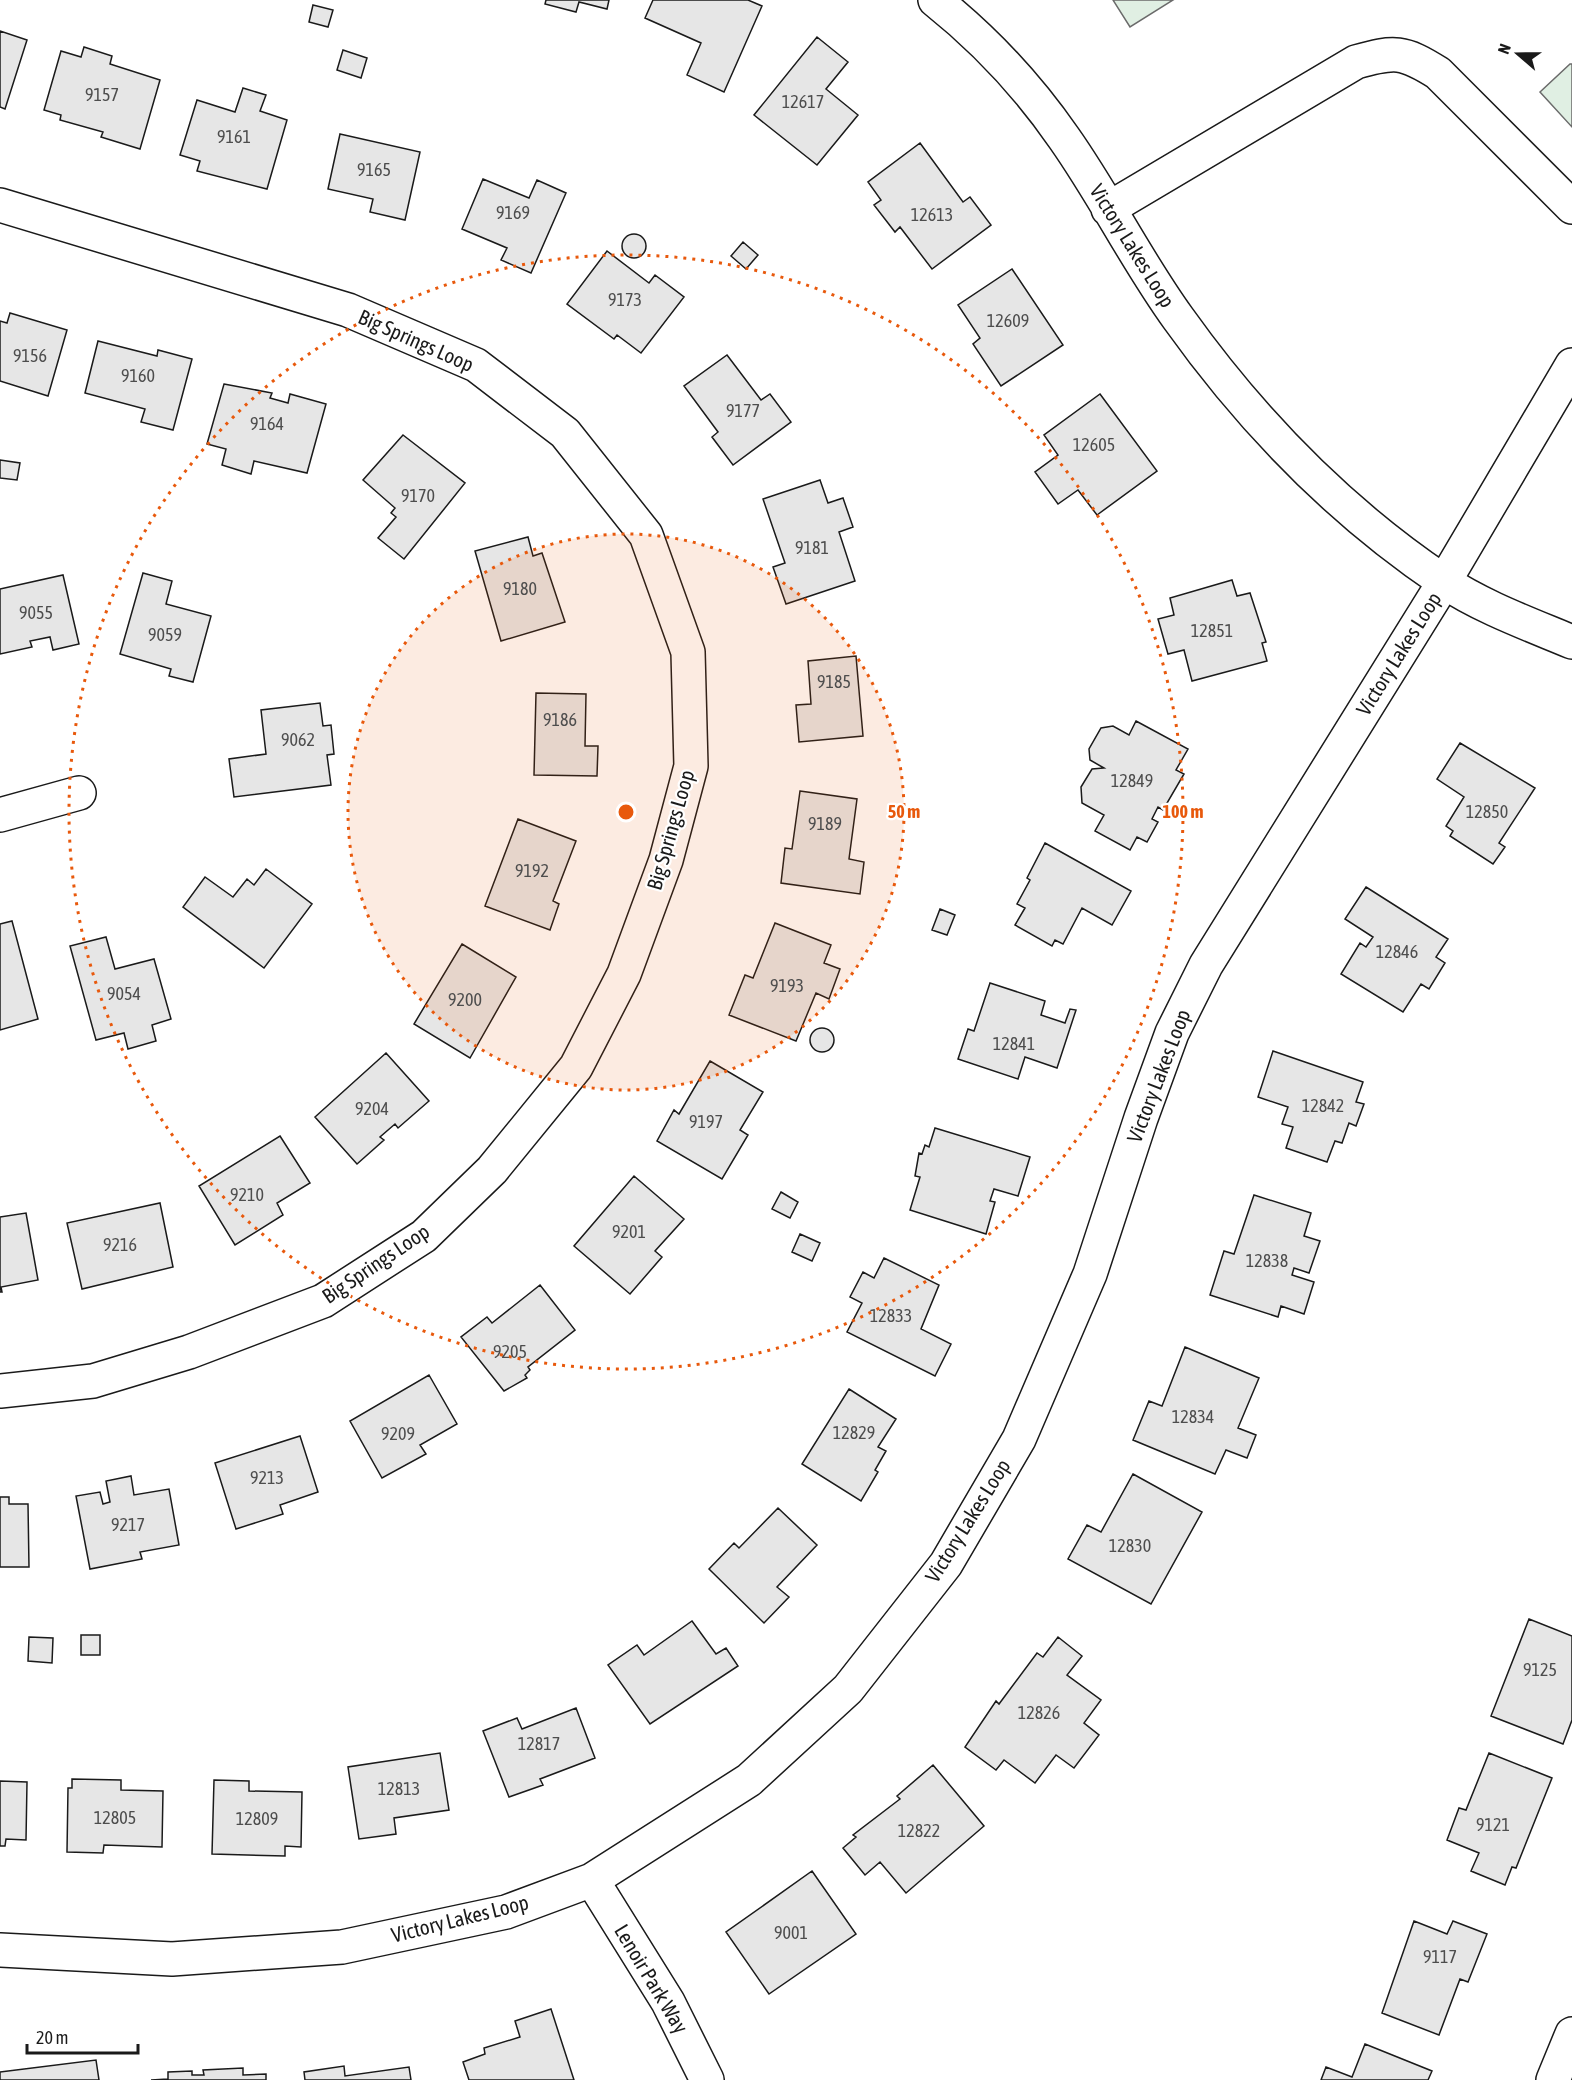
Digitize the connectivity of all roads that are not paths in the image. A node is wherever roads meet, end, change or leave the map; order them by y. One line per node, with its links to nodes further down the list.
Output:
1 (935, 0): 4 (street, Victory Lakes Loop)
2 (0, 205): 10 (street, Big Springs Loop)
3 (1572, 207): 4 (street)
4 (1108, 209): 6 (street, Victory Lakes Loop)
5 (1572, 365): 6 (street)
6 (1444, 582): 7 (street, Victory Lakes Loop); 11 (street, Victory Lakes Loop)
7 (1572, 642)
8 (79, 792): 9 (street)
9 (0, 815)
10 (0, 1391)
11 (592, 1880): 12 (street, Victory Lakes Loop); 14 (street, Lenoir Park Way)
12 (0, 1950)
13 (1572, 2034): 15 (street)
14 (707, 2080)
15 (1553, 2080)

